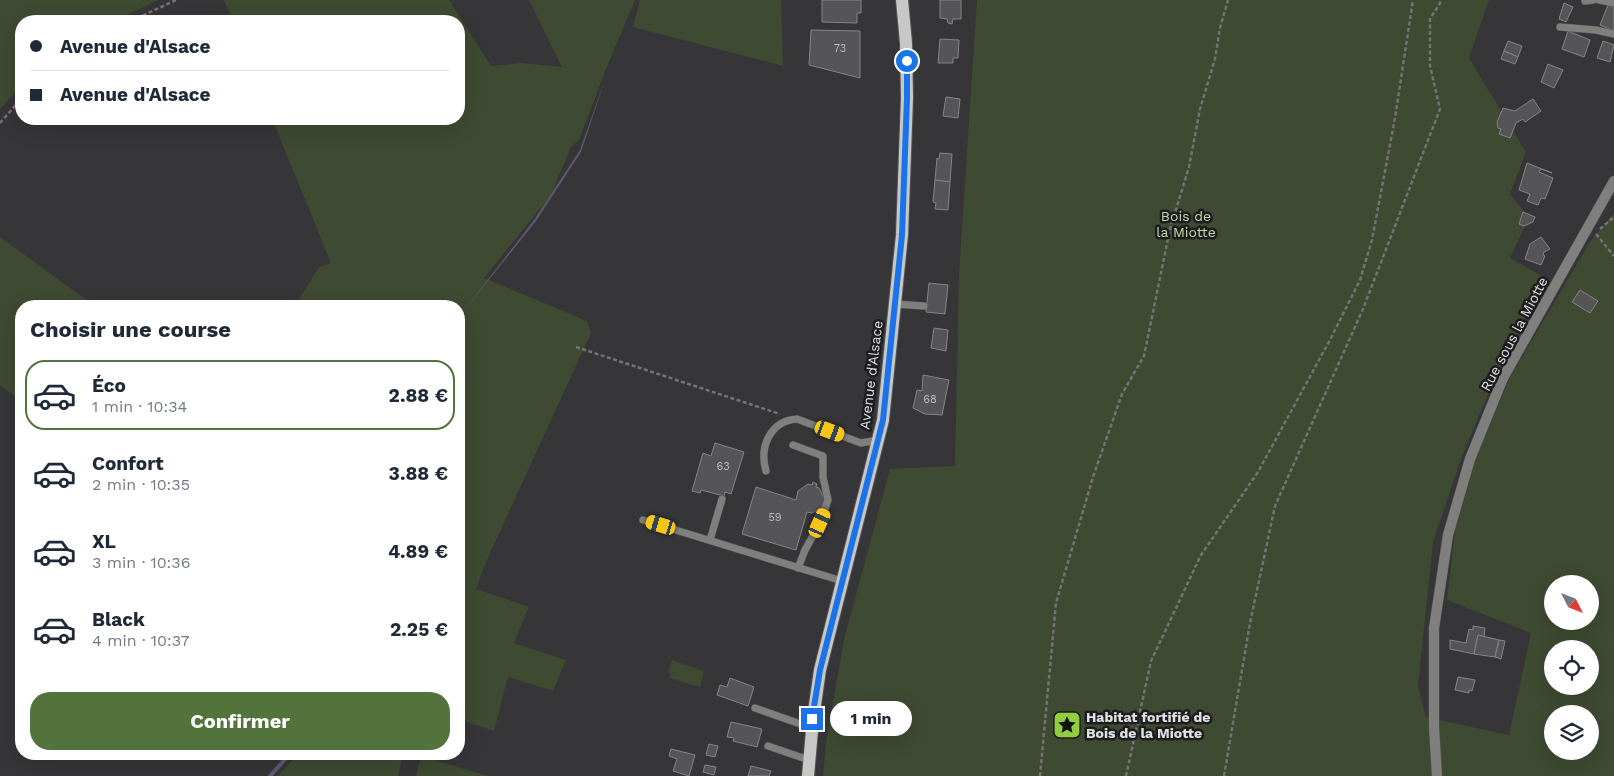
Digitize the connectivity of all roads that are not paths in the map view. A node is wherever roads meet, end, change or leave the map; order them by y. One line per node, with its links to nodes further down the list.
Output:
1 (902, 0): 7 (main road, Avenue d'Alsace)
2 (1598, 0): 3 (lane)
3 (1614, 3)
4 (1560, 27): 5 (lane)
5 (1614, 34)
6 (1614, 181): 22 (street, Rue sous la Miotte)
7 (895, 304): 8 (lane); 9 (main road, Avenue d'Alsace)
8 (924, 306)
9 (878, 440): 11 (lane); 16 (main road, Avenue d'Alsace)
10 (793, 445): 15 (lane)
11 (766, 471)
12 (722, 499): 14 (lane)
13 (643, 520): 14 (lane)
14 (710, 540): 15 (lane)
15 (798, 568): 16 (lane)
16 (842, 581): 18 (main road, Avenue d'Alsace)
17 (755, 708): 18 (lane)
18 (812, 728): 20 (main road, Avenue d'Alsace)
19 (768, 746): 20 (lane)
20 (809, 760): 21 (main road, Avenue d'Alsace)
21 (808, 776)
22 (1437, 776)

